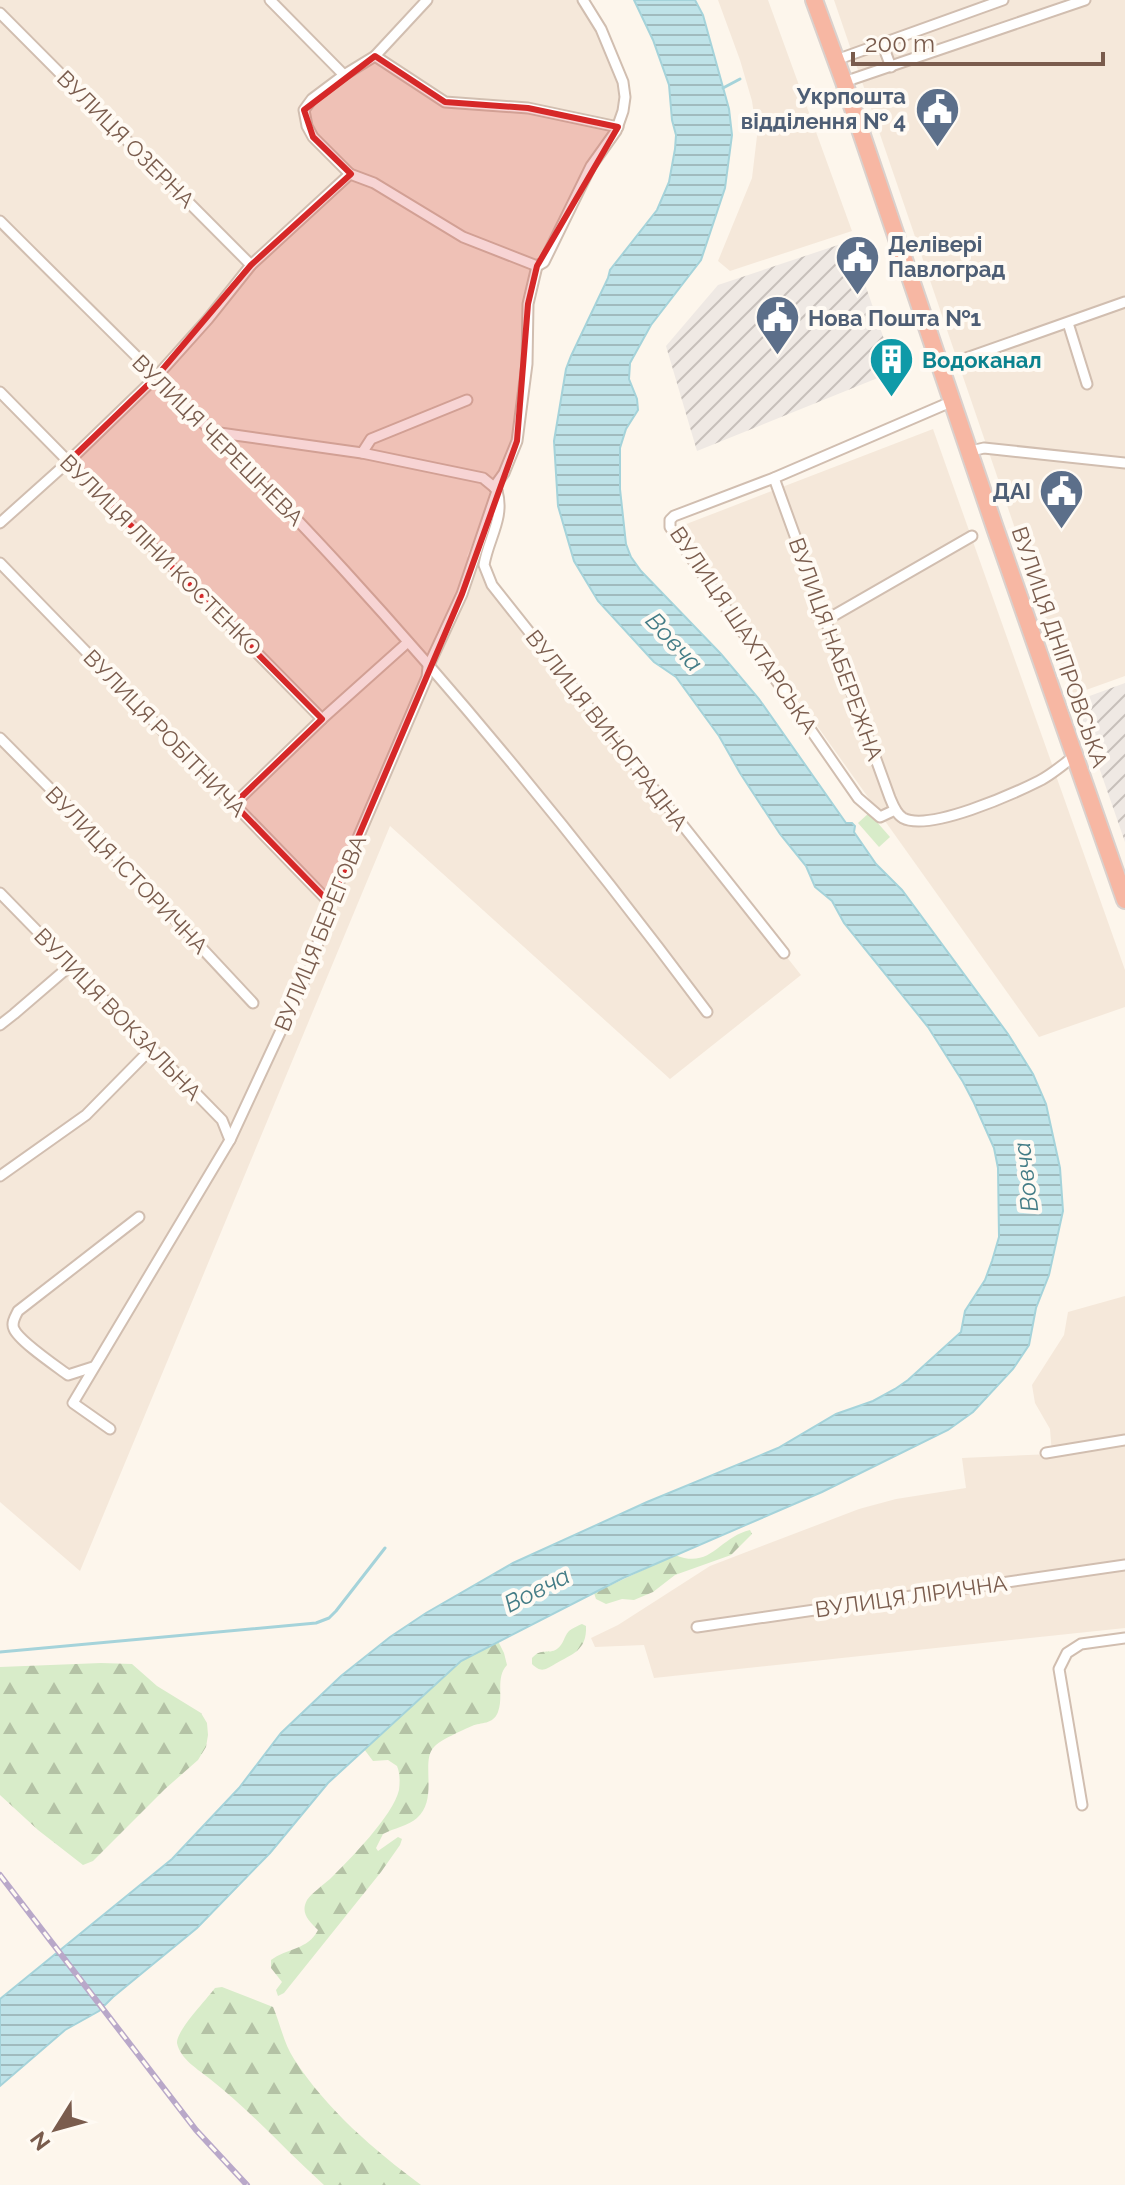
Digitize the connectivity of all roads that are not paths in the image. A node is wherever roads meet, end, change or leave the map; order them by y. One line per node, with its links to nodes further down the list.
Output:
1 (270, 0): 14 (street)
2 (427, 0): 11 (street)
3 (583, 0): 16 (street)
4 (814, 0): 12 (highway, ВУЛИЦЯ ДНІПРОВСЬКА)
5 (1003, 0): 10 (street)
6 (1049, 0): 8 (street)
7 (1085, 0): 8 (street)
8 (1053, 11): 13 (street)
9 (0, 13): 19 (street, ВУЛИЦЯ ОЗЕРНА)
10 (882, 43): 12 (street); 13 (street)
11 (375, 56): 14 (street); 16 (street)
12 (836, 60): 15 (highway, ВУЛИЦЯ ДНІПРОВСЬКА)
13 (891, 67): 15 (street)
14 (344, 75): 17 (street)
15 (844, 82): 23 (highway, ВУЛИЦЯ ДНІПРОВСЬКА)
16 (618, 127): 20 (street, ВУЛИЦЯ БЕРЕГОВА)
17 (350, 174): 19 (street); 20 (street)
18 (0, 221): 24 (street, ВУЛИЦЯ ЧЕРЕШНЕВА)
19 (251, 265): 24 (street)
20 (537, 266): 35 (street, ВУЛИЦЯ БЕРЕГОВА)
21 (1125, 302): 22 (street)
22 (1068, 323): 23 (street); 25 (street)
23 (941, 367): 28 (highway, ВУЛИЦЯ ДНІПРОВСЬКА)
24 (156, 377): 29 (street, ВУЛИЦЯ ЧЕРЕШНЕВА); 32 (street)
25 (1087, 384)
26 (0, 392): 32 (street, ВУЛИЦЯ ЛІНИ КОСТЕНКО)
27 (467, 400): 31 (street)
28 (953, 401): 30 (highway, ВУЛИЦЯ ДНІПРОВСЬКА); 34 (street, ВУЛИЦЯ ШАХТАРСЬКА)
29 (212, 431): 31 (street); 40 (street, ВУЛИЦЯ ЧЕРЕШНЕВА)
30 (971, 451): 33 (street); 44 (highway, ВУЛИЦЯ ДНІПРОВСЬКА)
31 (362, 453): 35 (street)
32 (68, 462): 36 (street); 42 (street, ВУЛИЦЯ ЛІНИ КОСТЕНКО)
33 (1125, 463)
34 (774, 478): 39 (street, ВУЛИЦЯ НАБЕРЕЖНА); 46 (street, ВУЛИЦЯ ШАХТАРСЬКА)
35 (496, 489): 41 (street, ВУЛИЦЯ БЕРЕГОВА); 50 (street, ВУЛИЦЯ ВИНОГРАДНА)
36 (0, 523)
37 (972, 536): 39 (street)
38 (0, 563): 45 (street, ВУЛИЦЯ РОБІТНИЧА)
39 (826, 620): 46 (street, ВУЛИЦЯ НАБЕРЕЖНА)
40 (408, 642): 41 (street, ВУЛИЦЯ ЧЕРЕШНЕВА); 42 (street)
41 (428, 667): 49 (street, ВУЛИЦЯ БЕРЕГОВА); 53 (street)
42 (322, 719): 45 (street)
43 (0, 738): 52 (street, ВУЛИЦЯ ІСТОРИЧНА)
44 (1074, 756): 46 (street); 48 (highway, ВУЛИЦЯ ДНІПРОВСЬКА)
45 (234, 804): 49 (street, ВУЛИЦЯ РОБІТНИЧА)
46 (899, 814)
47 (0, 893): 51 (street, ВУЛИЦЯ ВОКЗАЛЬНА)
48 (1125, 900)
49 (330, 903): 56 (street, ВУЛИЦЯ БЕРЕГОВА)
50 (784, 953)
51 (71, 965): 54 (street); 55 (street, ВУЛИЦЯ ВОКЗАЛЬНА)
52 (253, 1003)
53 (707, 1012)
54 (0, 1025)
55 (151, 1049): 56 (street, ВУЛИЦЯ ВОКЗАЛЬНА); 57 (street)
56 (230, 1140): 59 (street, ВУЛИЦЯ БЕРЕГОВА)
57 (0, 1176)
58 (139, 1217): 59 (street)
59 (93, 1367): 60 (street, ВУЛИЦЯ БЕРЕГОВА)
60 (110, 1429)
61 (1125, 1440): 62 (street)
62 (1046, 1453)
63 (1125, 1565): 64 (street, ВУЛИЦЯ ЛІРИЧНА)
64 (697, 1627)
65 (1125, 1638): 66 (street)
66 (1082, 1805)

